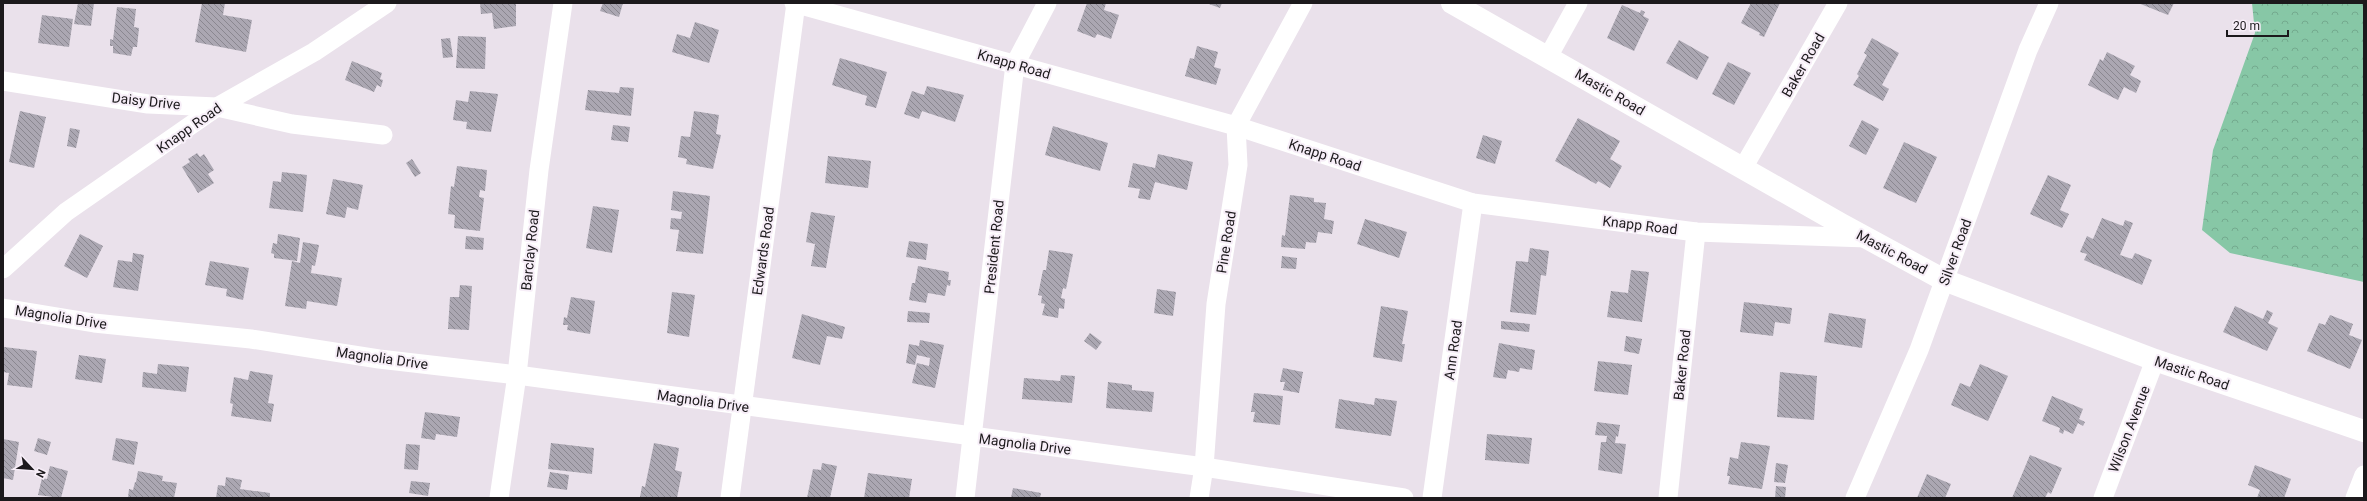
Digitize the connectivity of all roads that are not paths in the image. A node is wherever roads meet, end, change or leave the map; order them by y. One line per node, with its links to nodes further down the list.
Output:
1 (387, 3): 13 (street, Knapp Road)
2 (563, 3): 24 (street, Barclay Road)
3 (796, 3): 11 (street, Knapp Road); 25 (street, Edwards Road)
4 (1047, 3): 11 (street, President Road)
5 (1303, 3): 14 (street)
6 (1452, 3): 10 (main road, Mastic Road)
7 (1578, 3): 10 (street)
8 (1838, 3): 16 (street, Baker Road)
9 (2049, 3): 21 (street, Silver Road)
10 (1548, 57): 16 (main road, Mastic Road)
11 (1015, 64): 14 (street, Knapp Road); 27 (street, President Road)
12 (3, 81): 13 (street, Daisy Drive)
13 (217, 107): 15 (street, Daisy Drive); 20 (street, Knapp Road)
14 (1236, 126): 17 (street, Knapp Road); 28 (street, Pine Road)
15 (383, 135)
16 (1743, 168): 19 (main road, Mastic Road)
17 (1473, 203): 18 (street, Knapp Road); 35 (street, Ann Road)
18 (1696, 232): 19 (street, Knapp Road); 36 (street, Baker Road)
19 (1867, 238): 21 (main road, Mastic Road)
20 (3, 269)
21 (1944, 280): 23 (main road, Mastic Road); 37 (street, Silver Road)
22 (3, 308): 24 (street, Magnolia Drive)
23 (2155, 360): 26 (main road, Mastic Road); 38 (street, Wilson Avenue)
24 (517, 375): 25 (street, Magnolia Drive); 30 (street, Barclay Road)
25 (743, 406): 27 (street, Magnolia Drive); 31 (street, Edwards Road)
26 (2364, 430)
27 (973, 438): 28 (street, Magnolia Drive); 32 (street, President Road)
28 (1204, 467): 33 (street, Pine Road); 34 (street, Magnolia Drive)
29 (2364, 475): 39 (street)
30 (499, 498)
31 (730, 498)
32 (965, 498)
33 (1199, 498)
34 (1404, 498)
35 (1432, 498)
36 (1668, 498)
37 (1855, 498)
38 (2103, 498)
39 (2355, 498)

